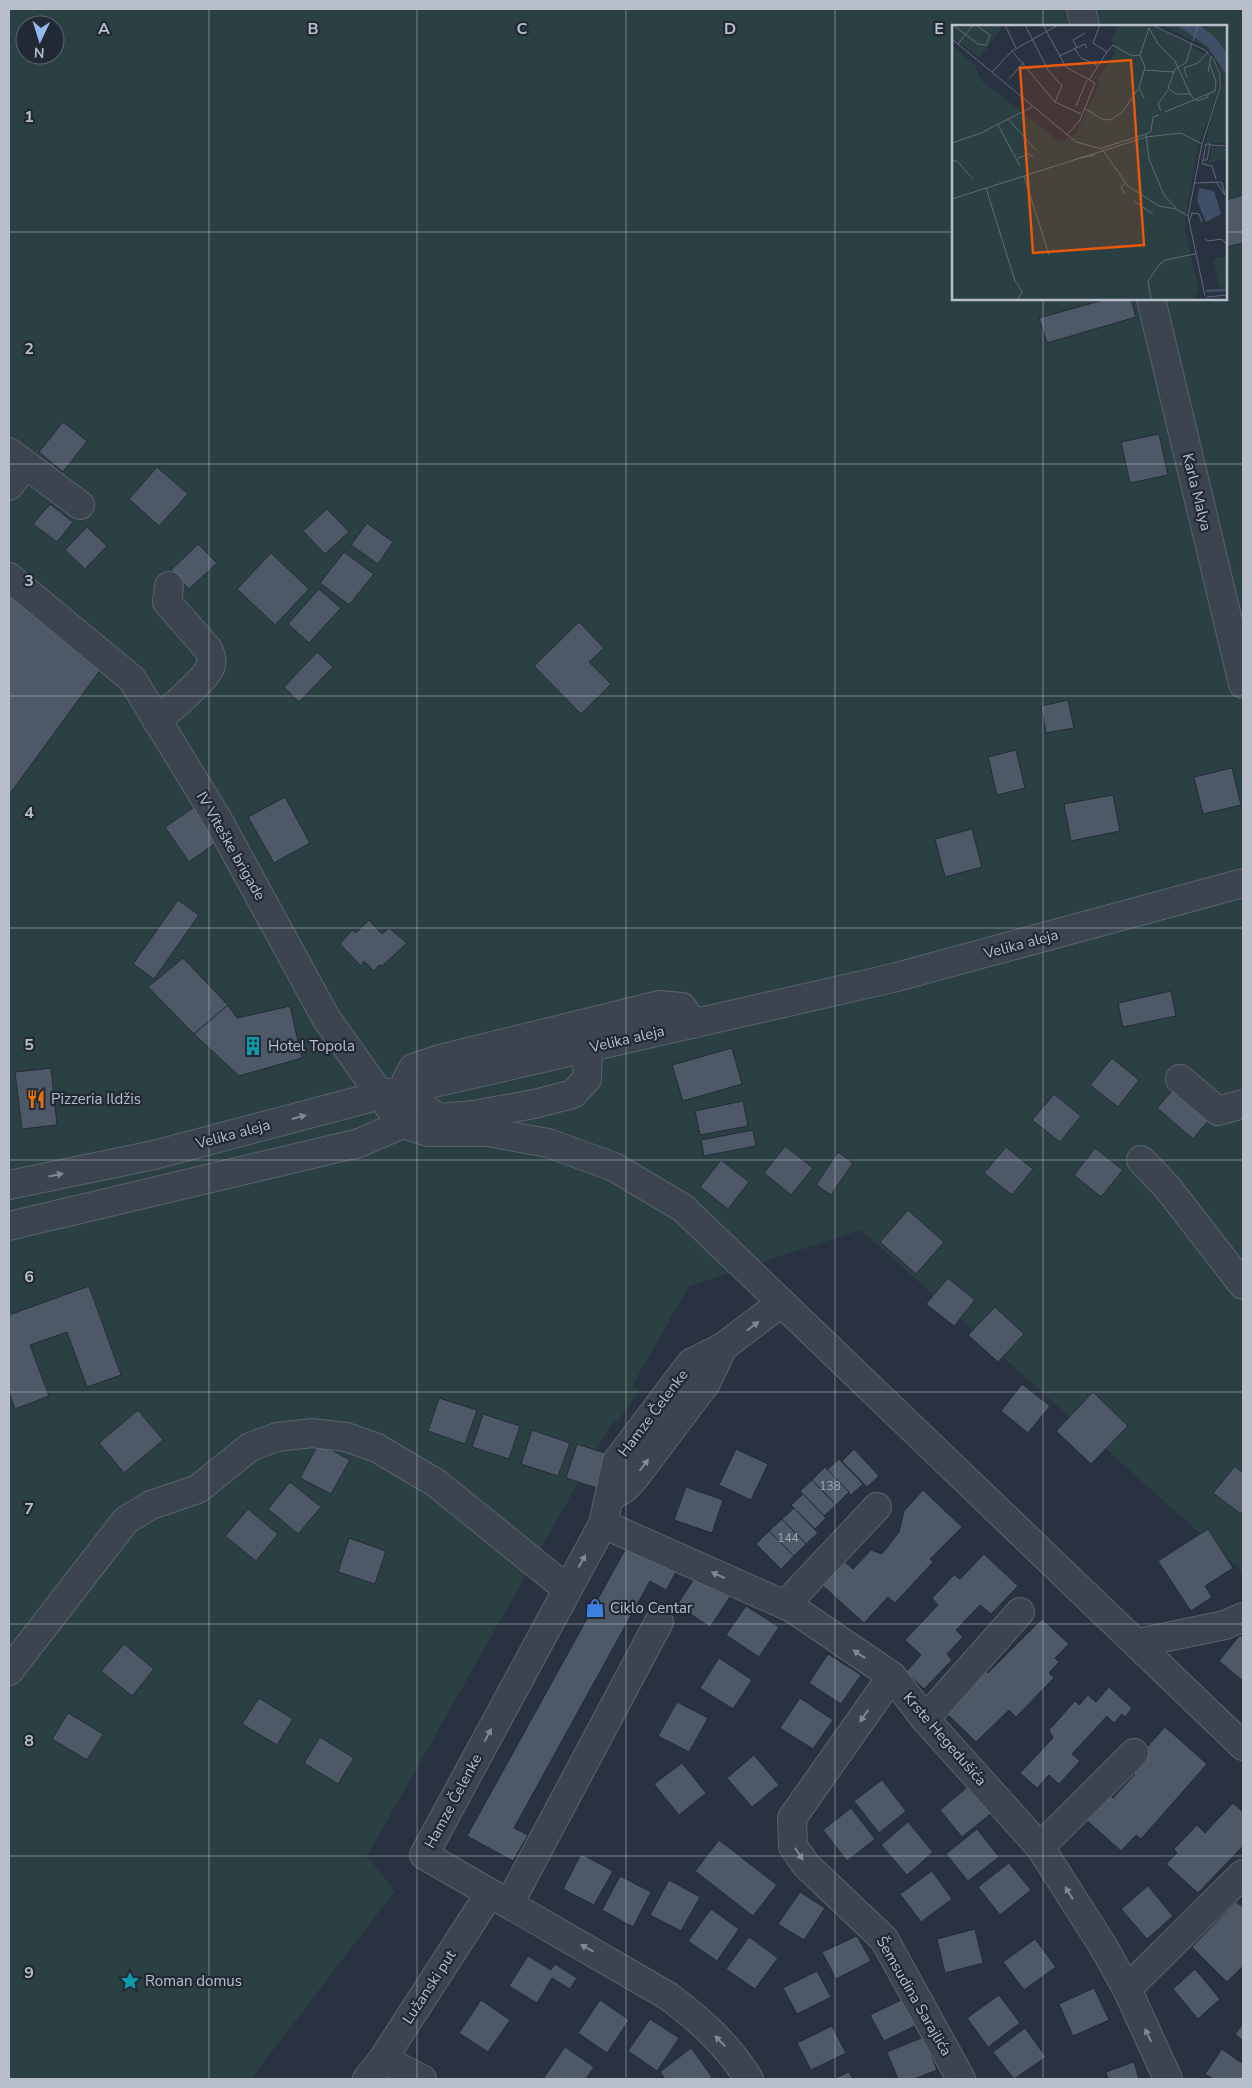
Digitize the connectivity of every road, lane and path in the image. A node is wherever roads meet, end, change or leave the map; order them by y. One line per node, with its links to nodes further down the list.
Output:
1 (1081, 9): 2 (street)
2 (1085, 25)
3 (1151, 300): 8 (street, Karla Malya)
4 (14, 468): 5 (street)
5 (80, 505)
6 (9, 577): 9 (street, IV Viteške brigade)
7 (169, 586): 9 (street)
8 (1243, 684)
9 (157, 721): 15 (street, IV Viteške brigade)
10 (1243, 884): 11 (street, Velika aleja)
11 (694, 1024): 12 (street, Velika aleja); 14 (street)
12 (588, 1048): 14 (street, Velika aleja); 14 (street)
13 (1180, 1079): 16 (street)
14 (410, 1088): 15 (street, Velika aleja)
15 (382, 1095): 17 (street, IV Viteške brigade); 19 (street, Velika aleja, one-way to 15)
16 (1243, 1104)
17 (416, 1128): 20 (street); 22 (street)
18 (1141, 1160): 21 (street)
19 (9, 1185)
20 (9, 1226)
21 (1243, 1285)
22 (781, 1303): 24 (street, Hamze Čelenke, one-way to 22); 30 (street)
23 (877, 1507): 26 (street)
24 (606, 1511): 25 (street, Hamze Čelenke, one-way to 24); 26 (street, Krste Hegedušića, one-way to 24)
25 (567, 1589): 31 (street); 38 (street, Hamze Čelenke, one-way to 25)
26 (785, 1605): 32 (street, Krste Hegedušića, one-way to 26)
27 (1020, 1612): 33 (street)
28 (1243, 1617): 30 (street)
29 (659, 1622): 38 (street, Lužanski put)
30 (1138, 1643): 34 (street)
31 (9, 1671)
32 (892, 1676): 33 (street, Krste Hegedušića); 43 (street, Šemsudina Sarajlića, one-way to 43)
33 (925, 1719): 36 (street, Krste Hegedušića)
34 (1243, 1746)
35 (1134, 1754): 36 (street)
36 (1040, 1847): 39 (street, Krste Hegedušića, one-way to 36)
37 (1243, 1874): 39 (street)
38 (499, 1899): 40 (street, Lužanski put); 42 (street, Hamze Čelenke, one-way to 38)
39 (1127, 1989): 44 (street, Krste Hegedušića, one-way to 39)
40 (375, 2069): 41 (street)
41 (422, 2079)
42 (749, 2079)
43 (961, 2079)
44 (1168, 2079)

